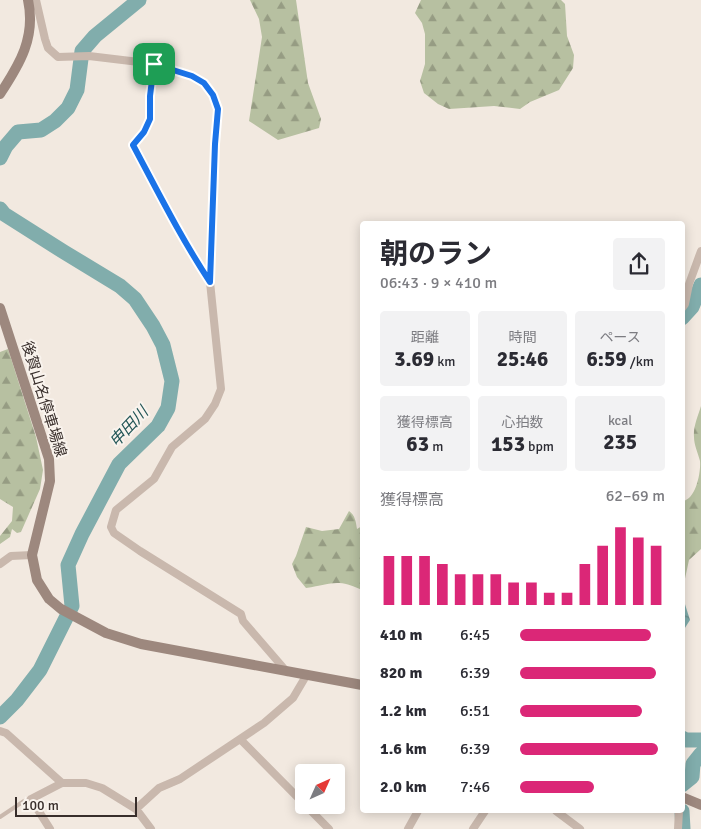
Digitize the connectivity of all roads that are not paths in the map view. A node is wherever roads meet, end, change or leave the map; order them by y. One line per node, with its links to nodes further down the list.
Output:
1 (28, 0): 4 (main road)
2 (36, 0): 3 (street)
3 (154, 64): 6 (street); 6 (street)
4 (0, 94)
5 (701, 251): 7 (street)
6 (210, 282): 11 (street)
7 (685, 304)
8 (0, 308): 9 (main road, 後賀山名停車場線)
9 (32, 555): 10 (street); 11 (main road, 後賀山名停車場線)
10 (0, 564)
11 (287, 672): 12 (main road)
12 (306, 676): 13 (main road); 15 (street)
13 (360, 685)
14 (0, 731): 16 (street)
15 (241, 740): 20 (street); 28 (street)
16 (62, 783): 17 (street); 20 (street)
17 (31, 799): 25 (lane); 26 (street)
18 (685, 799): 19 (main road)
19 (701, 805)
20 (136, 809): 27 (street)
21 (417, 813): 29 (street)
22 (484, 813): 30 (street)
23 (559, 813): 31 (street)
24 (679, 813): 32 (street)
25 (0, 817)
26 (50, 829)
27 (151, 829)
28 (329, 829)
29 (408, 829)
30 (473, 829)
31 (580, 829)
32 (678, 829)

